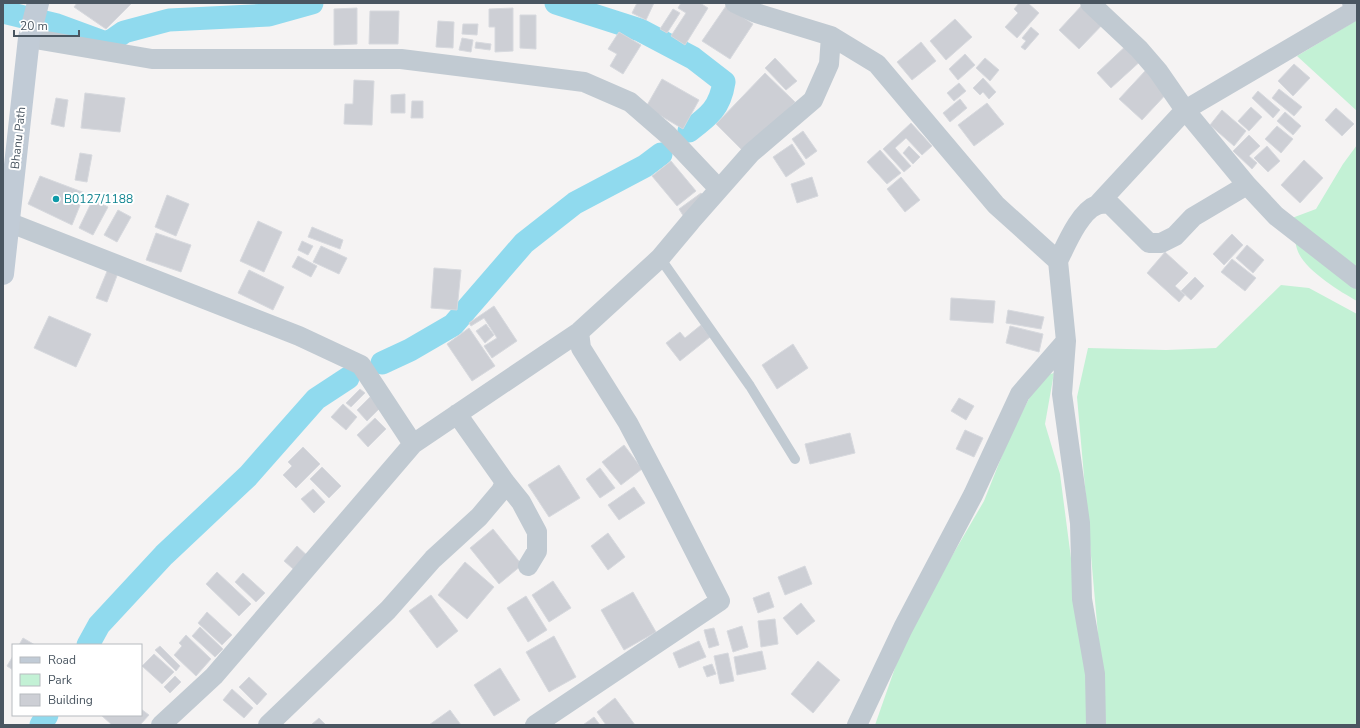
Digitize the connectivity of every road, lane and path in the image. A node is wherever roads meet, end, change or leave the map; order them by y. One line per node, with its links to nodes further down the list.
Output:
1 (38, 3): 5 (street, Bhanu Path)
2 (735, 3): 6 (street)
3 (1090, 3): 7 (street)
4 (1352, 3): 7 (street)
5 (29, 35): 9 (street); 11 (street, Bhanu Path)
6 (831, 36): 9 (street); 13 (street)
7 (1185, 110): 8 (street); 10 (street)
8 (1247, 184): 10 (street); 15 (street)
9 (719, 189): 12 (street)
10 (1098, 204): 13 (street)
11 (8, 222): 14 (street, Bhanu Path); 19 (street)
12 (660, 258): 16 (street); 20 (lane)
13 (1058, 261): 17 (street)
14 (3, 267)
15 (1357, 279)
16 (579, 332): 18 (street); 25 (street)
17 (1066, 341): 26 (street); 27 (street)
18 (458, 414): 19 (street); 21 (street)
19 (413, 444): 23 (street)
20 (795, 459)
21 (505, 482): 22 (street); 24 (street)
22 (528, 566)
23 (161, 725)
24 (268, 725)
25 (535, 725)
26 (857, 725)
27 (1096, 725)

